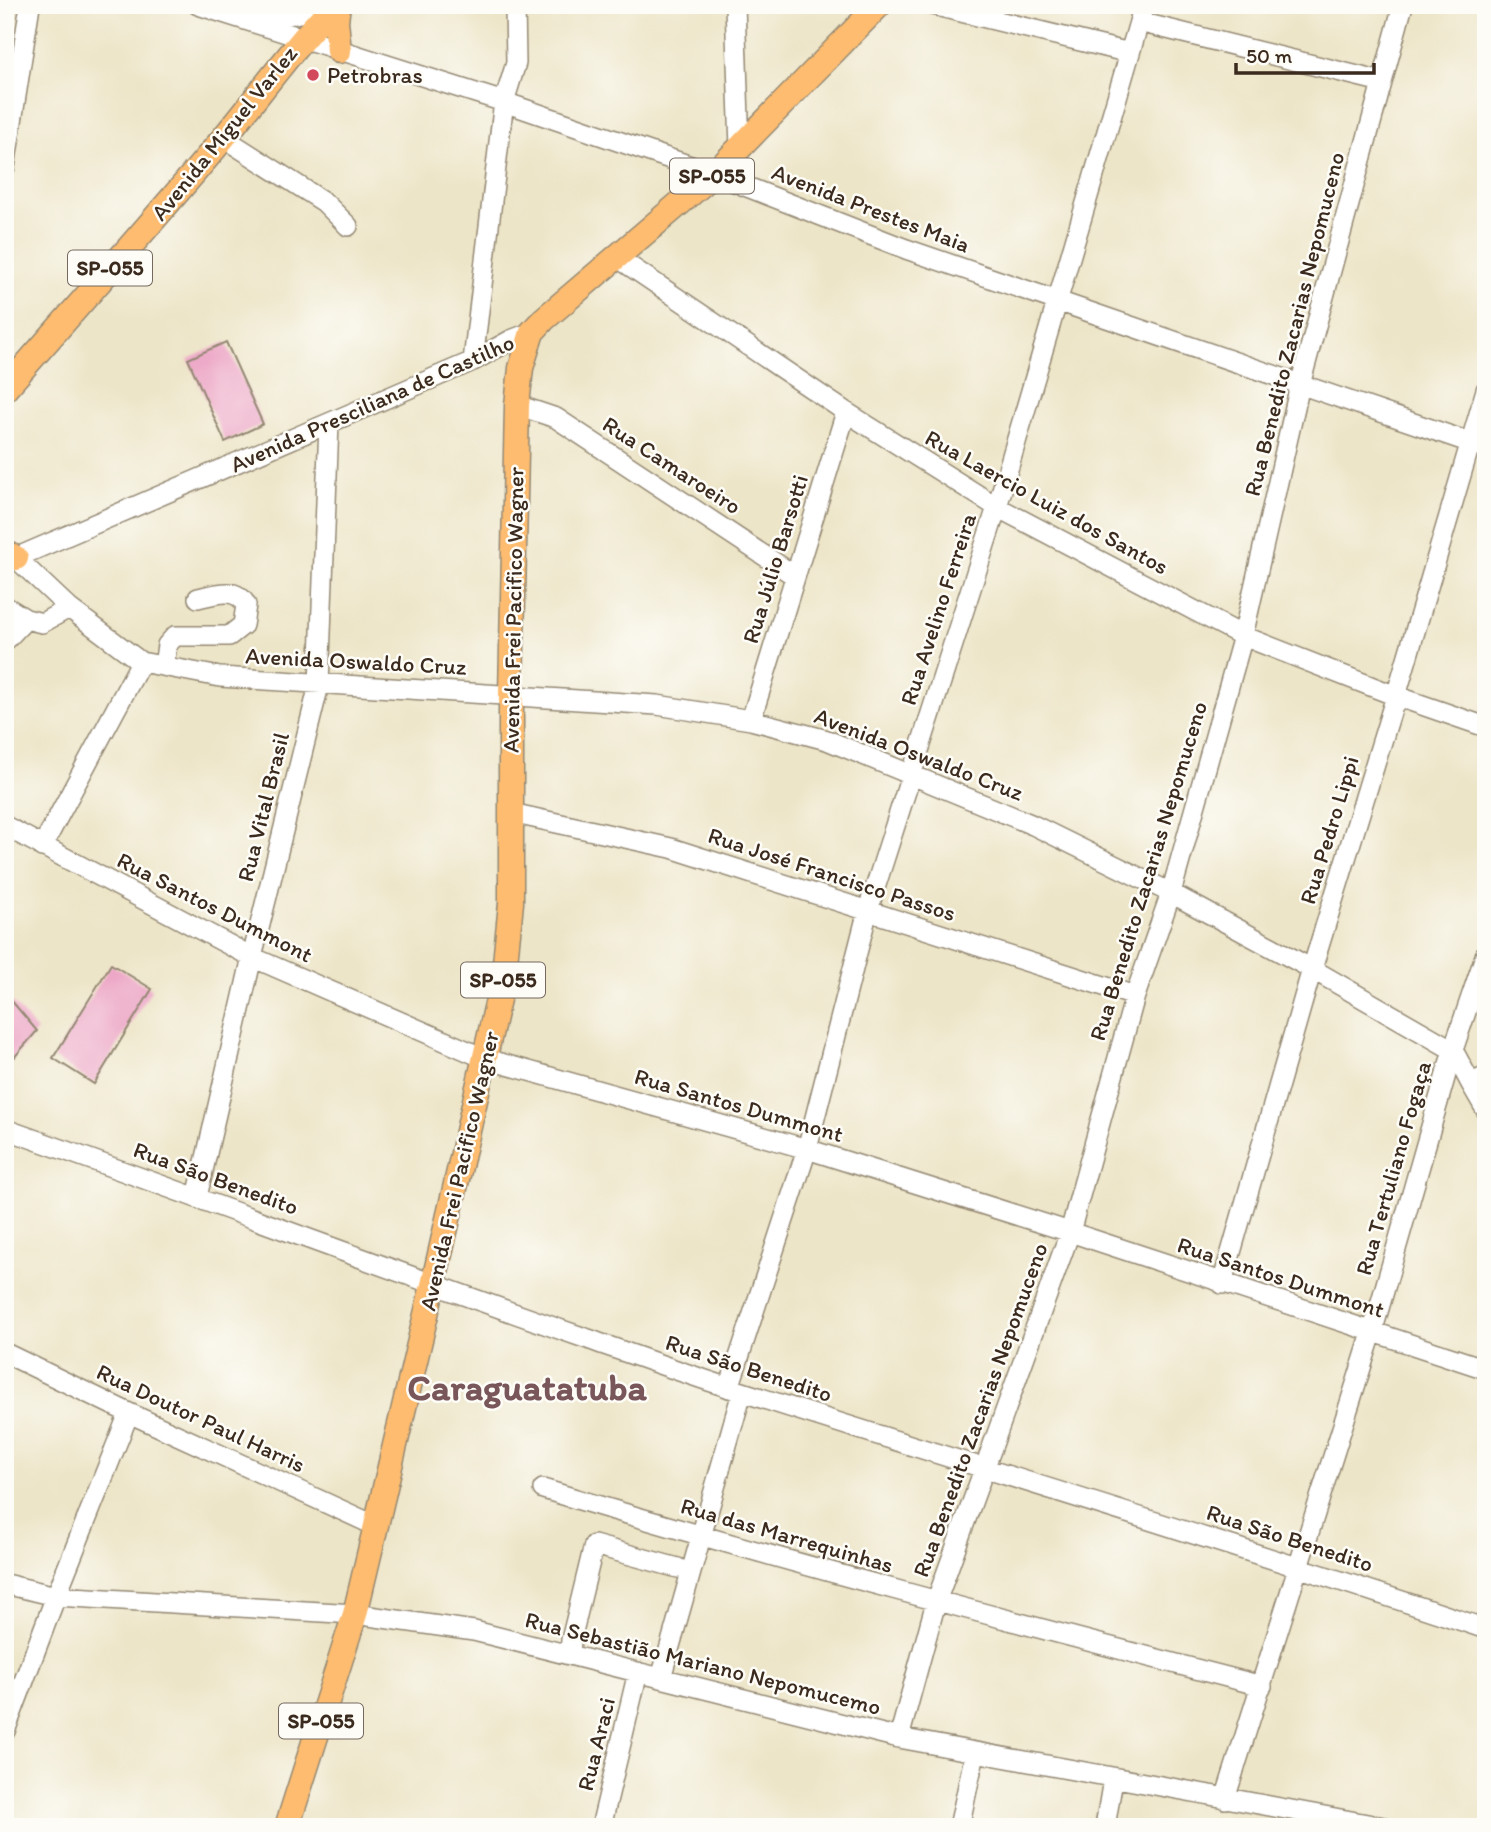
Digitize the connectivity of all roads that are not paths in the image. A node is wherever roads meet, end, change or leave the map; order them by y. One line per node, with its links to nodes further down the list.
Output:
1 (30, 5): 19 (street)
2 (198, 5): 12 (street, Avenida Prestes Maia)
3 (242, 5): 10 (street)
4 (334, 5): 10 (street); 12 (main road, Avenida Miguel Varlez / SP-055); 13 (main road)
5 (515, 5): 16 (street)
6 (735, 5): 18 (street)
7 (879, 5): 18 (main road, Avenida Presciliana de Castilho / SP-055)
8 (932, 5): 14 (street)
9 (1403, 5): 15 (street, Rua Benedito Zacarias Nepomuceno)
10 (294, 10)
11 (1141, 14): 14 (street, Rua Avelino Ferreira); 15 (street)
12 (300, 40): 13 (street, Avenida Prestes Maia); 17 (main road, Avenida Miguel Varlez / SP-055)
13 (339, 51): 16 (street, Avenida Prestes Maia)
14 (1130, 53): 23 (street, Rua Avelino Ferreira)
15 (1382, 82): 26 (street, Rua Benedito Zacarias Nepomuceno)
16 (504, 102): 20 (street, Avenida Prestes Maia); 25 (street)
17 (224, 138): 21 (street); 27 (main road, Avenida Miguel Varlez / SP-055)
18 (740, 148): 20 (main road, Avenida Presciliana de Castilho / SP-055)
19 (5, 167)
20 (714, 174): 22 (main road, Avenida Presciliana de Castilho / SP-055); 23 (street, Avenida Prestes Maia)
21 (348, 226)
22 (618, 258): 24 (main road, Avenida Presciliana de Castilho / SP-055); 30 (street, Rua Laercio Luiz dos Santos)
23 (1057, 301): 26 (street, Avenida Prestes Maia); 33 (street, Rua Avelino Ferreira)
24 (532, 332): 25 (street, Avenida Presciliana de Castilho); 29 (main road, Avenida Frei Pacifico Wagner / SP-055)
25 (473, 361): 31 (street, Avenida Presciliana de Castilho)
26 (1300, 384): 32 (street, Avenida Prestes Maia); 40 (street, Rua Benedito Zacarias Nepomuceno)
27 (5, 389)
28 (1486, 390): 32 (street, Rua Pedro Lippi)
29 (517, 405): 35 (street, Rua Camaroeiro); 45 (main road, Avenida Frei Pacifico Wagner / SP-055)
30 (846, 412): 33 (street, Rua Laercio Luiz dos Santos); 35 (street, Rua Júlio Barsotti)
31 (329, 424): 34 (street, Avenida Presciliana de Castilho); 44 (street, Rua Vital Brasil)
32 (1479, 445): 46 (street, Rua Pedro Lippi)
33 (997, 507): 40 (street, Rua Laercio Luiz dos Santos); 49 (street, Rua Avelino Ferreira)
34 (9, 557): 38 (street, Avenida Oswaldo Cruz)
35 (795, 576): 47 (street, Rua Júlio Barsotti)
36 (198, 598): 43 (street)
37 (5, 606): 39 (street)
38 (69, 608): 39 (street); 42 (street, Avenida Oswaldo Cruz)
39 (26, 619): 41 (street)
40 (1243, 636): 46 (street, Rua Laercio Luiz dos Santos); 53 (street, Rua Benedito Zacarias Nepomuceno)
41 (5, 641)
42 (141, 662): 43 (street, Avenida Oswaldo Cruz); 52 (street)
43 (163, 666): 44 (street, Avenida Oswaldo Cruz)
44 (319, 685): 45 (street, Avenida Oswaldo Cruz); 56 (street, Rua Vital Brasil)
45 (510, 694): 47 (street, Avenida Oswaldo Cruz); 50 (main road, Avenida Frei Pacifico Wagner / SP-055)
46 (1396, 696): 48 (street, Rua Laercio Luiz dos Santos); 57 (street, Rua Pedro Lippi)
47 (751, 720): 49 (street, Avenida Oswaldo Cruz)
48 (1486, 727)
49 (910, 774): 53 (street, Avenida Oswaldo Cruz); 54 (street, Rua Avelino Ferreira)
50 (511, 813): 54 (street, Rua José Francisco Passos); 60 (main road, Avenida Frei Pacifico Wagner / SP-055)
51 (5, 826): 52 (street, Rua Santos Dummont)
52 (42, 847): 56 (street, Rua Santos Dummont)
53 (1171, 893): 57 (street, Avenida Oswaldo Cruz); 58 (street, Rua Benedito Zacarias Nepomuceno)
54 (867, 910): 58 (street, Rua José Francisco Passos); 64 (street, Rua Avelino Ferreira)
55 (1486, 953): 59 (street, Rua Tertuliano Fogaça)
56 (252, 957): 60 (street, Rua Santos Dummont); 65 (street, Rua Vital Brasil)
57 (1312, 969): 59 (street, Avenida Oswaldo Cruz); 67 (street, Rua Pedro Lippi)
58 (1135, 996): 66 (street, Rua Benedito Zacarias Nepomuceno)
59 (1453, 1050): 61 (street); 69 (street, Rua Tertuliano Fogaça)
60 (486, 1059): 64 (street, Rua Santos Dummont); 68 (main road, Avenida Frei Pacifico Wagner / SP-055)
61 (1478, 1080): 62 (street)
62 (1486, 1110)
63 (5, 1129): 65 (street, Rua São Benedito)
64 (807, 1149): 66 (street, Rua Santos Dummont); 72 (street, Rua Avelino Ferreira)
65 (197, 1197): 68 (street, Rua São Benedito)
66 (1070, 1232): 67 (street, Rua Santos Dummont); 74 (street, Rua Benedito Zacarias Nepomuceno)
67 (1222, 1284): 69 (street, Rua Santos Dummont)
68 (433, 1285): 72 (street, Rua São Benedito); 76 (main road, Avenida Frei Pacifico Wagner / SP-055)
69 (1372, 1333): 71 (street, Rua Santos Dummont); 78 (street, Rua Tertuliano Fogaça)
70 (5, 1353): 73 (street, Rua Doutor Paul Harris)
71 (1486, 1369)
72 (735, 1390): 74 (street, Rua São Benedito); 77 (street, Rua Avelino Ferreira)
73 (129, 1413): 76 (street, Rua Doutor Paul Harris); 81 (street)
74 (983, 1469): 78 (street, Rua São Benedito); 82 (street, Rua Benedito Zacarias Nepomuceno)
75 (543, 1489): 77 (street, Rua das Marrequinhas)
76 (376, 1527): 83 (main road, Avenida Frei Pacifico Wagner / SP-055)
77 (701, 1537): 82 (street, Rua das Marrequinhas); 87 (street, Rua Avelino Ferreira)
78 (1300, 1566): 84 (street, Rua São Benedito); 88 (street, Rua Tertuliano Fogaça)
79 (678, 1568): 85 (street)
80 (5, 1584): 81 (street, Rua Sebastião Mariano Nepomucemo)
81 (56, 1596): 83 (street, Rua Sebastião Mariano Nepomucemo); 89 (street)
82 (936, 1602): 88 (street, Rua das Marrequinhas); 90 (street, Rua Benedito Zacarias Nepomuceno)
83 (355, 1614): 85 (street, Rua Sebastião Mariano Nepomucemo); 94 (main road, Avenida Frei Pacifico Wagner / SP-055)
84 (1486, 1629)
85 (570, 1655): 86 (street, Rua Sebastião Mariano Nepomucemo)
86 (638, 1672): 87 (street, Rua Sebastião Mariano Nepomucemo); 95 (street, Rua Araci)
87 (661, 1678): 90 (street, Rua Sebastião Mariano Nepomucemo)
88 (1262, 1686): 93 (street, Rua Tertuliano Fogaça)
89 (5, 1731)
90 (900, 1738): 91 (street, Rua Sebastião Mariano Nepomucemo)
91 (975, 1753): 92 (street, Rua Sebastião Mariano Nepomucemo); 96 (street)
92 (1113, 1779): 93 (street, Rua Sebastião Mariano Nepomucemo); 97 (street)
93 (1225, 1799): 98 (street, Rua Sebastião Mariano Nepomucemo)
94 (287, 1827)
95 (601, 1827)
96 (959, 1827)
97 (1105, 1827)
98 (1384, 1827)

